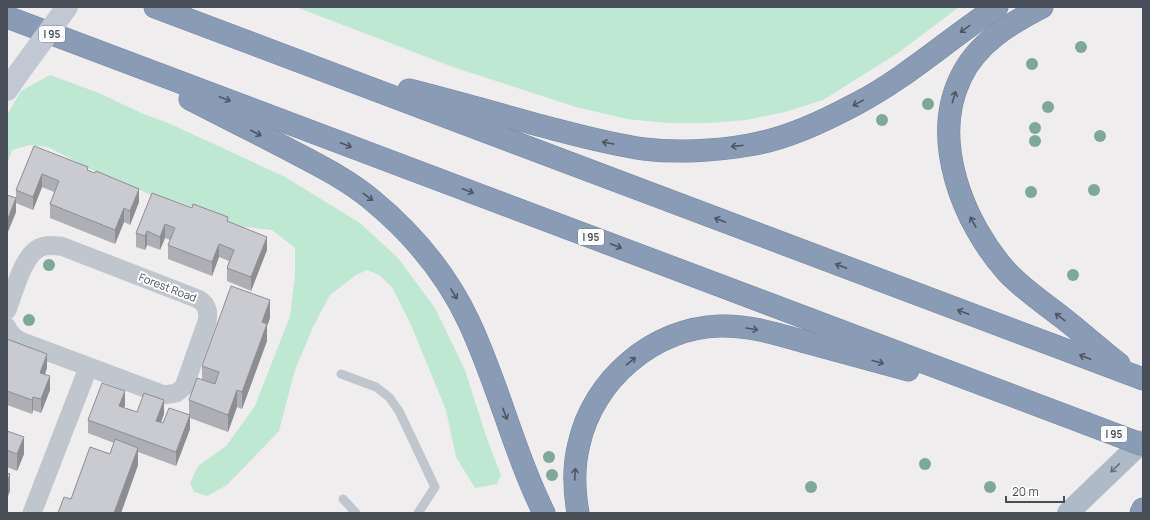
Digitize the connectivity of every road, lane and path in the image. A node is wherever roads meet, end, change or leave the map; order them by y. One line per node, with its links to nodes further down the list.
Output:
1 (67, 7): 8 (main road, bridge)
2 (155, 7): 7 (highway)
3 (998, 7): 7 (highway, one-way to 7)
4 (1042, 7): 13 (highway, one-way to 4)
5 (7, 17): 6 (highway, I 95)
6 (96, 51): 14 (highway, I 95, one-way to 14); 23 (highway, one-way to 23)
7 (282, 55): 13 (highway, one-way to 7)
8 (12, 82)
9 (7, 310): 11 (street, Forest Road)
10 (7, 327): 11 (street, Forest Road)
11 (88, 368): 20 (street)
12 (341, 374): 22 (lane)
13 (1139, 378)
14 (1033, 404): 16 (highway, I 95, bridge); 24 (highway, one-way to 14)
15 (1143, 441): 25 (main road, one-way to 25)
16 (1143, 444)
17 (343, 499): 21 (lane)
18 (1143, 502): 26 (main road)
19 (1143, 509): 27 (highway)
20 (32, 513)
21 (356, 513)
22 (418, 513)
23 (544, 513)
24 (578, 513)
25 (1068, 513)
26 (1132, 513)
27 (1141, 513)

